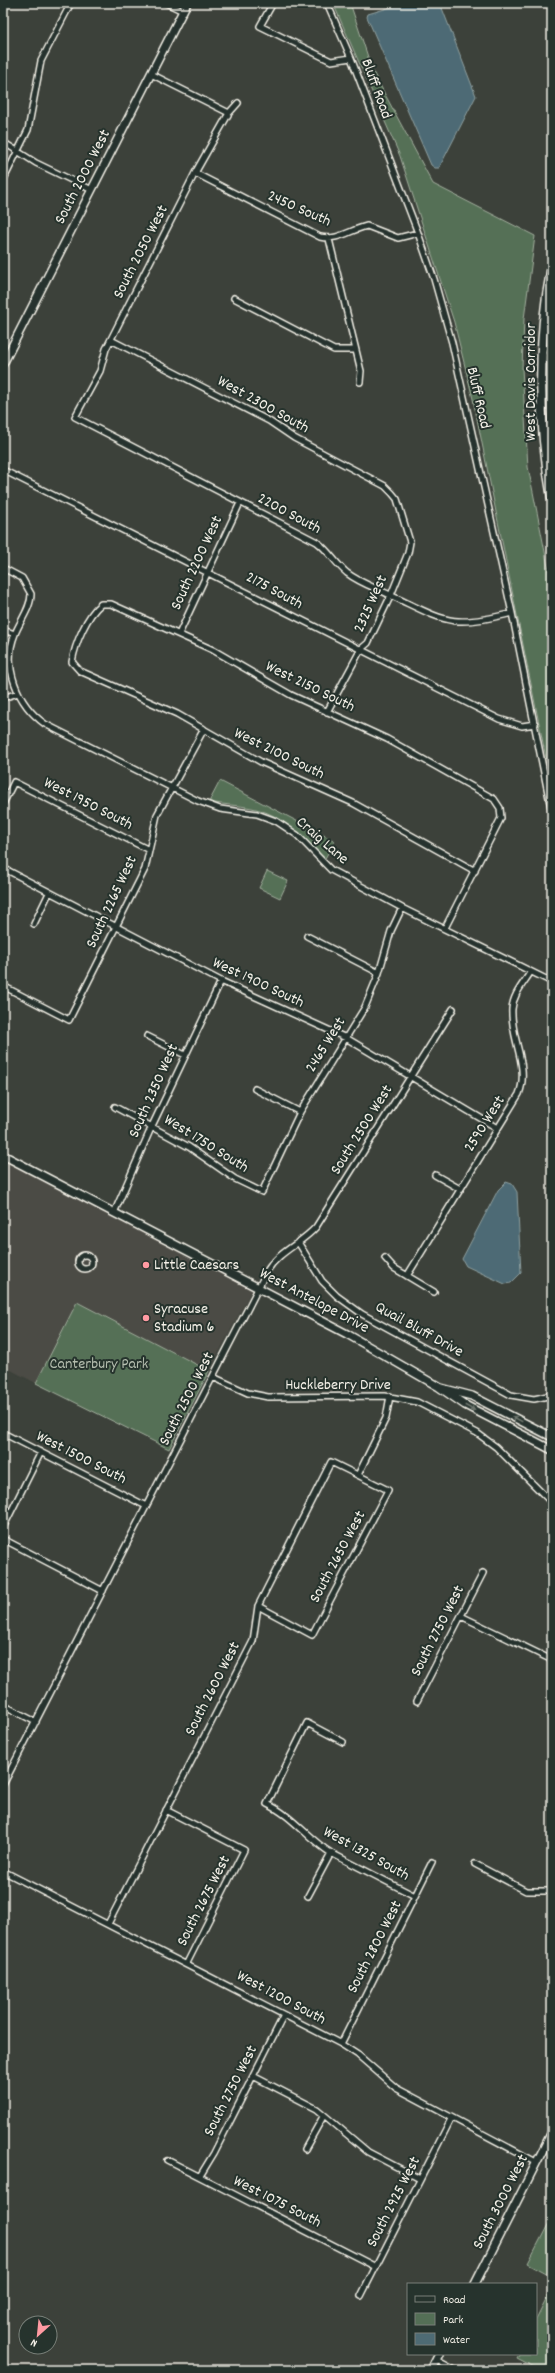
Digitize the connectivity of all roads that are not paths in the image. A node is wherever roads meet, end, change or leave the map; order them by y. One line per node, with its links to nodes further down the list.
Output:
1 (71, 3): 12 (street)
2 (166, 3): 6 (street)
3 (187, 3): 6 (main road, South 2000 West)
4 (273, 3): 7 (street)
5 (327, 3): 7 (street, Bluff Road)
6 (183, 11): 8 (main road, South 2000 West)
7 (351, 58): 16 (street, Bluff Road)
8 (151, 74): 10 (street); 15 (main road, South 2000 West)
9 (238, 103): 10 (street, South 2050 West)
10 (229, 113): 13 (street, South 2050 West)
11 (3, 142): 12 (street)
12 (19, 151): 14 (street); 15 (street)
13 (195, 173): 17 (street, 2450 South); 20 (street, South 2050 West)
14 (3, 181)
15 (92, 190): 22 (main road, South 2000 West)
16 (418, 233): 17 (street, 2450 South); 33 (street, Bluff Road)
17 (329, 239): 21 (street)
18 (552, 266): 27 (highway, West Davis Corridor)
19 (234, 298): 21 (street)
20 (111, 340): 25 (street, South 2050 West); 28 (street, West 2300 South)
21 (355, 350): 24 (street)
22 (6, 351): 23 (main road, South 2000 West)
23 (3, 364)
24 (360, 382)
25 (75, 417): 29 (street, 2200 South)
26 (3, 470): 31 (street, 2175 South)
27 (552, 498)
28 (397, 500): 32 (street, 2325 West)
29 (240, 503): 31 (street, South 2200 West); 32 (street, 2200 South)
30 (3, 568): 35 (street, Craig Lane)
31 (207, 571): 36 (street, South 2200 West); 37 (street, 2175 South)
32 (391, 595): 33 (street, 2200 South); 37 (street, 2325 West)
33 (512, 613): 42 (street, Bluff Road)
34 (3, 630): 35 (street)
35 (15, 634): 39 (street, Craig Lane)
36 (179, 634): 38 (street, West 2150 South); 41 (street, West 2150 South)
37 (361, 649): 41 (street, 2325 West); 42 (street, 2175 South)
38 (72, 662): 43 (street, West 2100 South)
39 (18, 693): 40 (street); 44 (street, Craig Lane)
40 (3, 698)
41 (327, 712): 49 (street, West 2150 South)
42 (535, 724): 46 (street, Bluff Road)
43 (204, 729): 44 (street, South 2265 West); 49 (street, West 2100 South)
44 (171, 788): 47 (street, South 2265 West); 51 (street, Craig Lane)
45 (3, 804): 47 (street, West 1950 South)
46 (552, 813)
47 (149, 850): 53 (street, South 2265 West)
48 (3, 868): 50 (street, West 1900 South)
49 (475, 871): 54 (street)
50 (49, 893): 52 (street); 53 (street, West 1900 South)
51 (402, 908): 54 (street, Craig Lane); 56 (street, 2465 West)
52 (34, 924)
53 (115, 927): 58 (street, West 1900 South); 60 (street, South 2265 West)
54 (445, 928): 57 (street, Craig Lane)
55 (307, 936): 56 (street)
56 (379, 973): 63 (street, 2465 West)
57 (530, 973): 59 (street, Craig Lane); 70 (street, 2590 West)
58 (221, 981): 63 (street, West 1900 South); 64 (street, South 2350 West)
59 (552, 982)
60 (3, 986)
61 (453, 1009): 65 (street, South 2500 West)
62 (148, 1036): 64 (street)
63 (346, 1038): 65 (street, West 1900 South); 68 (street, 2465 West)
64 (185, 1055): 69 (street, South 2350 West)
65 (411, 1077): 70 (street, West 1900 South); 76 (street, South 2500 West)
66 (255, 1089): 68 (street)
67 (116, 1107): 69 (street, West 1750 South)
68 (300, 1112): 74 (street, 2465 West)
69 (152, 1126): 74 (street, West 1750 South); 75 (street, South 2350 West)
70 (497, 1128): 73 (street, 2590 West)
71 (3, 1155): 75 (main road, West Antelope Drive)
72 (435, 1175): 73 (street)
73 (460, 1189): 78 (street, 2590 West)
74 (262, 1192)
75 (114, 1213): 79 (main road, West Antelope Drive)
76 (298, 1242): 79 (street, South 2500 West); 83 (street, Quail Bluff Drive)
77 (385, 1258): 78 (street)
78 (406, 1276): 80 (street)
79 (259, 1288): 81 (street, South 2500 West); 82 (main road, West Antelope Drive)
80 (434, 1292)
81 (213, 1377): 84 (street, Huckleberry Drive); 91 (street, South 2500 West)
82 (440, 1387): 86 (main road, West Antelope Drive, one-way to 82); 87 (main road, West Antelope Drive, one-way to 87)
83 (552, 1395)
84 (390, 1396): 89 (street); 90 (street, Huckleberry Drive)
85 (3, 1433): 88 (street, West 1500 South)
86 (552, 1437)
87 (552, 1450)
88 (42, 1452): 91 (street, West 1500 South); 92 (street)
89 (358, 1475): 96 (street, South 2600 West); 96 (street, South 2650 West)
90 (552, 1503)
91 (146, 1506): 95 (street, South 2500 West)
92 (3, 1528)
93 (3, 1540): 95 (street)
94 (483, 1573): 97 (street, South 2750 West)
95 (103, 1591): 101 (street, South 2500 West)
96 (258, 1606): 104 (street, South 2600 West)
97 (461, 1616): 98 (street); 99 (street, South 2750 West)
98 (552, 1660)
99 (417, 1701)
100 (3, 1705): 101 (street)
101 (36, 1722): 103 (street, South 2500 West)
102 (343, 1742): 105 (street, West 1325 South)
103 (3, 1785)
104 (166, 1810): 112 (street, South 2600 West); 113 (street, South 2675 West)
105 (331, 1853): 110 (street); 111 (street, West 1325 South)
106 (432, 1862): 111 (street, South 2800 West)
107 (475, 1864): 109 (street)
108 (3, 1871): 112 (street, West 1200 South)
109 (552, 1891)
110 (308, 1896)
111 (415, 1896): 115 (street, South 2800 West)
112 (108, 1924): 113 (street, West 1200 South)
113 (187, 1963): 114 (street, West 1200 South)
114 (284, 2015): 115 (street, West 1200 South); 116 (street, South 2750 West)
115 (340, 2044): 118 (street, West 1200 South)
116 (253, 2076): 117 (street); 123 (street, South 2750 West)
117 (324, 2115): 120 (street); 124 (street)
118 (451, 2119): 122 (street, West 1200 South); 124 (street, South 2925 West)
119 (552, 2132): 122 (main road, South 3000 West)
120 (305, 2149)
121 (167, 2160): 123 (street, West 1075 South)
122 (536, 2162): 126 (main road, South 3000 West)
123 (200, 2176): 125 (street, West 1075 South)
124 (420, 2179): 125 (street, South 2925 West)
125 (376, 2267): 127 (street, South 2925 West)
126 (476, 2283)
127 (361, 2296)
128 (438, 2357): 129 (main road); 130 (street)
129 (431, 2370)
130 (456, 2370)

